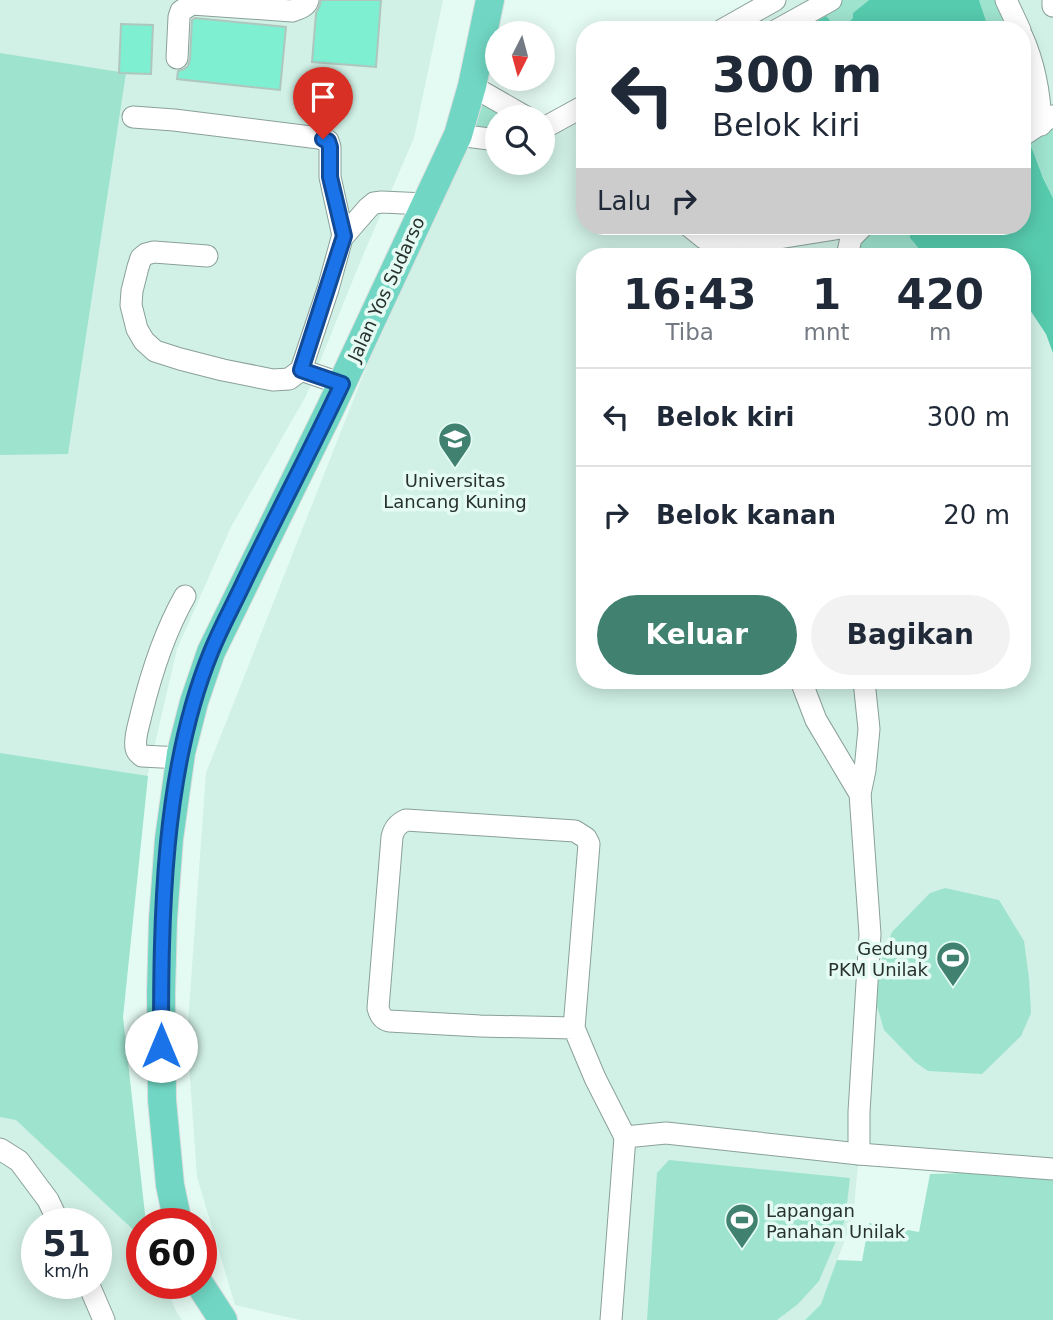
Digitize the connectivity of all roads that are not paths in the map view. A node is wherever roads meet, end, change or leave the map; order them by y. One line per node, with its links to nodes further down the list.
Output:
1 (308, 0): 11 (street)
2 (490, 0): 13 (main road, Jalan Yos Sudarso)
3 (775, 0): 8 (street)
4 (831, 0): 9 (street)
5 (1006, 0): 10 (street)
6 (1053, 0): 7 (street)
7 (1053, 6)
8 (738, 21)
9 (793, 21)
10 (1016, 21)
11 (177, 58)
12 (1031, 61): 18 (street)
13 (472, 86): 14 (street); 19 (main road, Jalan Yos Sudarso)
14 (505, 105)
15 (576, 110): 17 (street)
16 (133, 117): 25 (street)
17 (555, 122)
18 (1035, 127)
19 (458, 135): 20 (street); 21 (main road, Jalan Yos Sudarso)
20 (485, 138)
21 (425, 204): 25 (street); 29 (main road, Jalan Yos Sudarso)
22 (700, 235): 26 (street)
23 (735, 235): 24 (street)
24 (798, 235)
25 (344, 236): 28 (street)
26 (721, 248)
27 (207, 256): 28 (street)
28 (301, 370): 29 (street)
29 (342, 384): 33 (main road, Jalan Yos Sudarso)
30 (185, 596): 33 (street)
31 (804, 689): 34 (street)
32 (865, 689): 34 (street)
33 (180, 758): 41 (main road, Jalan Yos Sudarso)
34 (860, 794): 38 (street)
35 (574, 1028): 35 (street); 36 (street)
36 (625, 1137): 38 (street); 46 (street)
37 (0, 1149): 40 (street)
38 (859, 1154): 39 (street)
39 (1053, 1169)
40 (52, 1208)
41 (175, 1208)
42 (95, 1299): 44 (street)
43 (209, 1299): 45 (main road)
44 (104, 1320)
45 (223, 1320)
46 (611, 1320)

